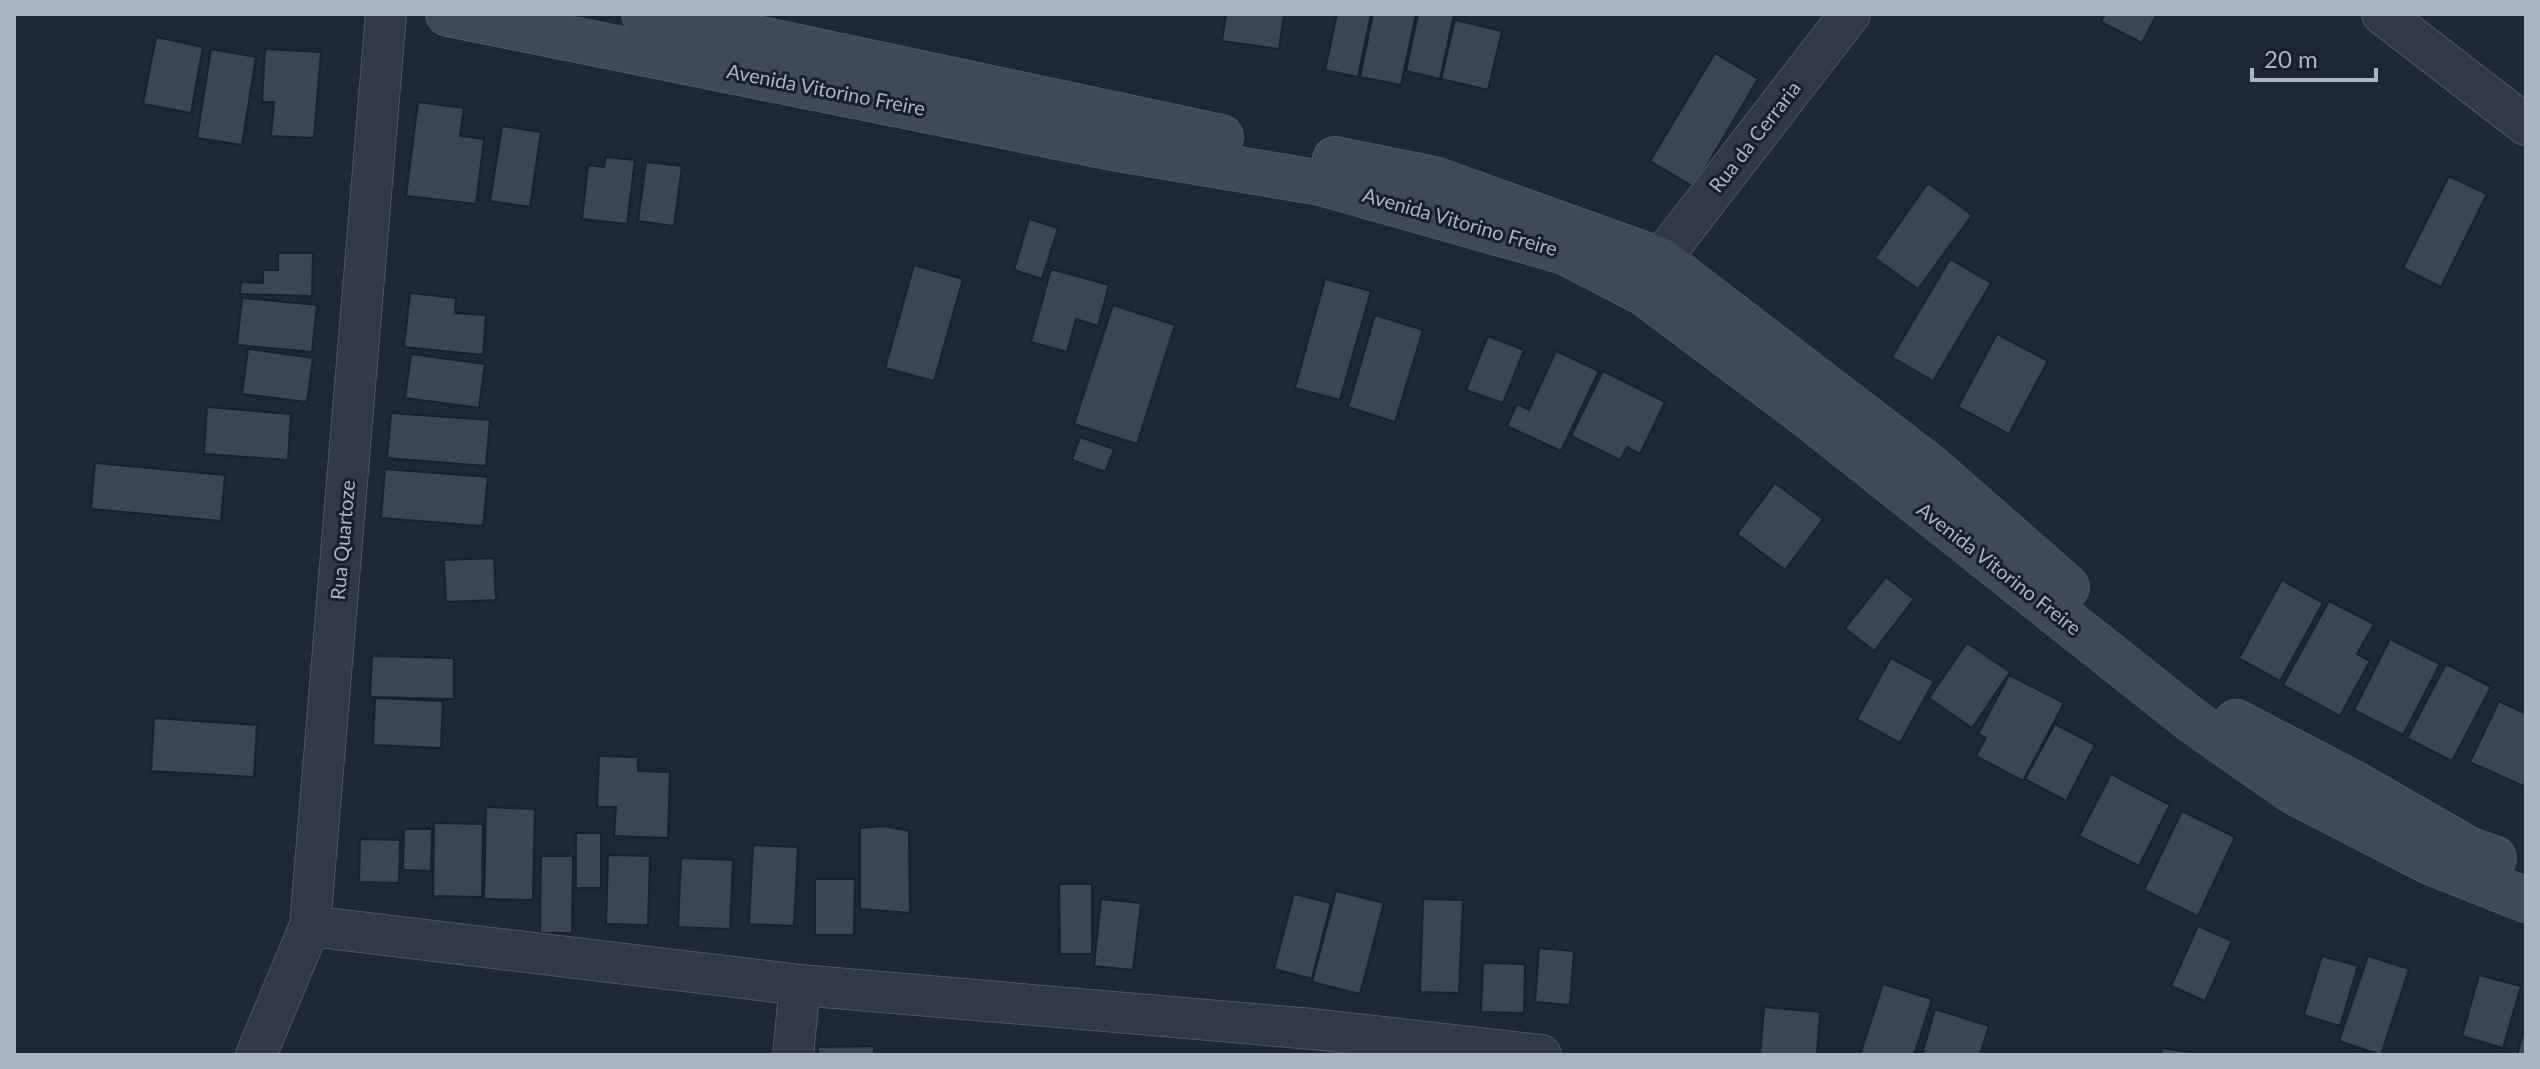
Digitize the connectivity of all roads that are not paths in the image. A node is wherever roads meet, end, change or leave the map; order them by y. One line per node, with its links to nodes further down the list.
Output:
1 (386, 14): 11 (street, Rua Quartoze)
2 (448, 14): 10 (street, Avenida Vitorino Freire)
3 (644, 14): 6 (street, Avenida Vitorino Freire)
4 (1850, 14): 8 (street, Rua da Cerraria)
5 (2382, 14): 7 (street)
6 (755, 26): 8 (street, Avenida Vitorino Freire)
7 (2526, 125)
8 (1660, 260): 9 (street, Avenida Vitorino Freire)
9 (2526, 869)
10 (2526, 900)
11 (310, 926): 12 (street); 13 (street, Rua Quartoze)
12 (800, 985): 14 (street); 15 (street)
13 (256, 1055)
14 (793, 1055)
15 (1541, 1055)

